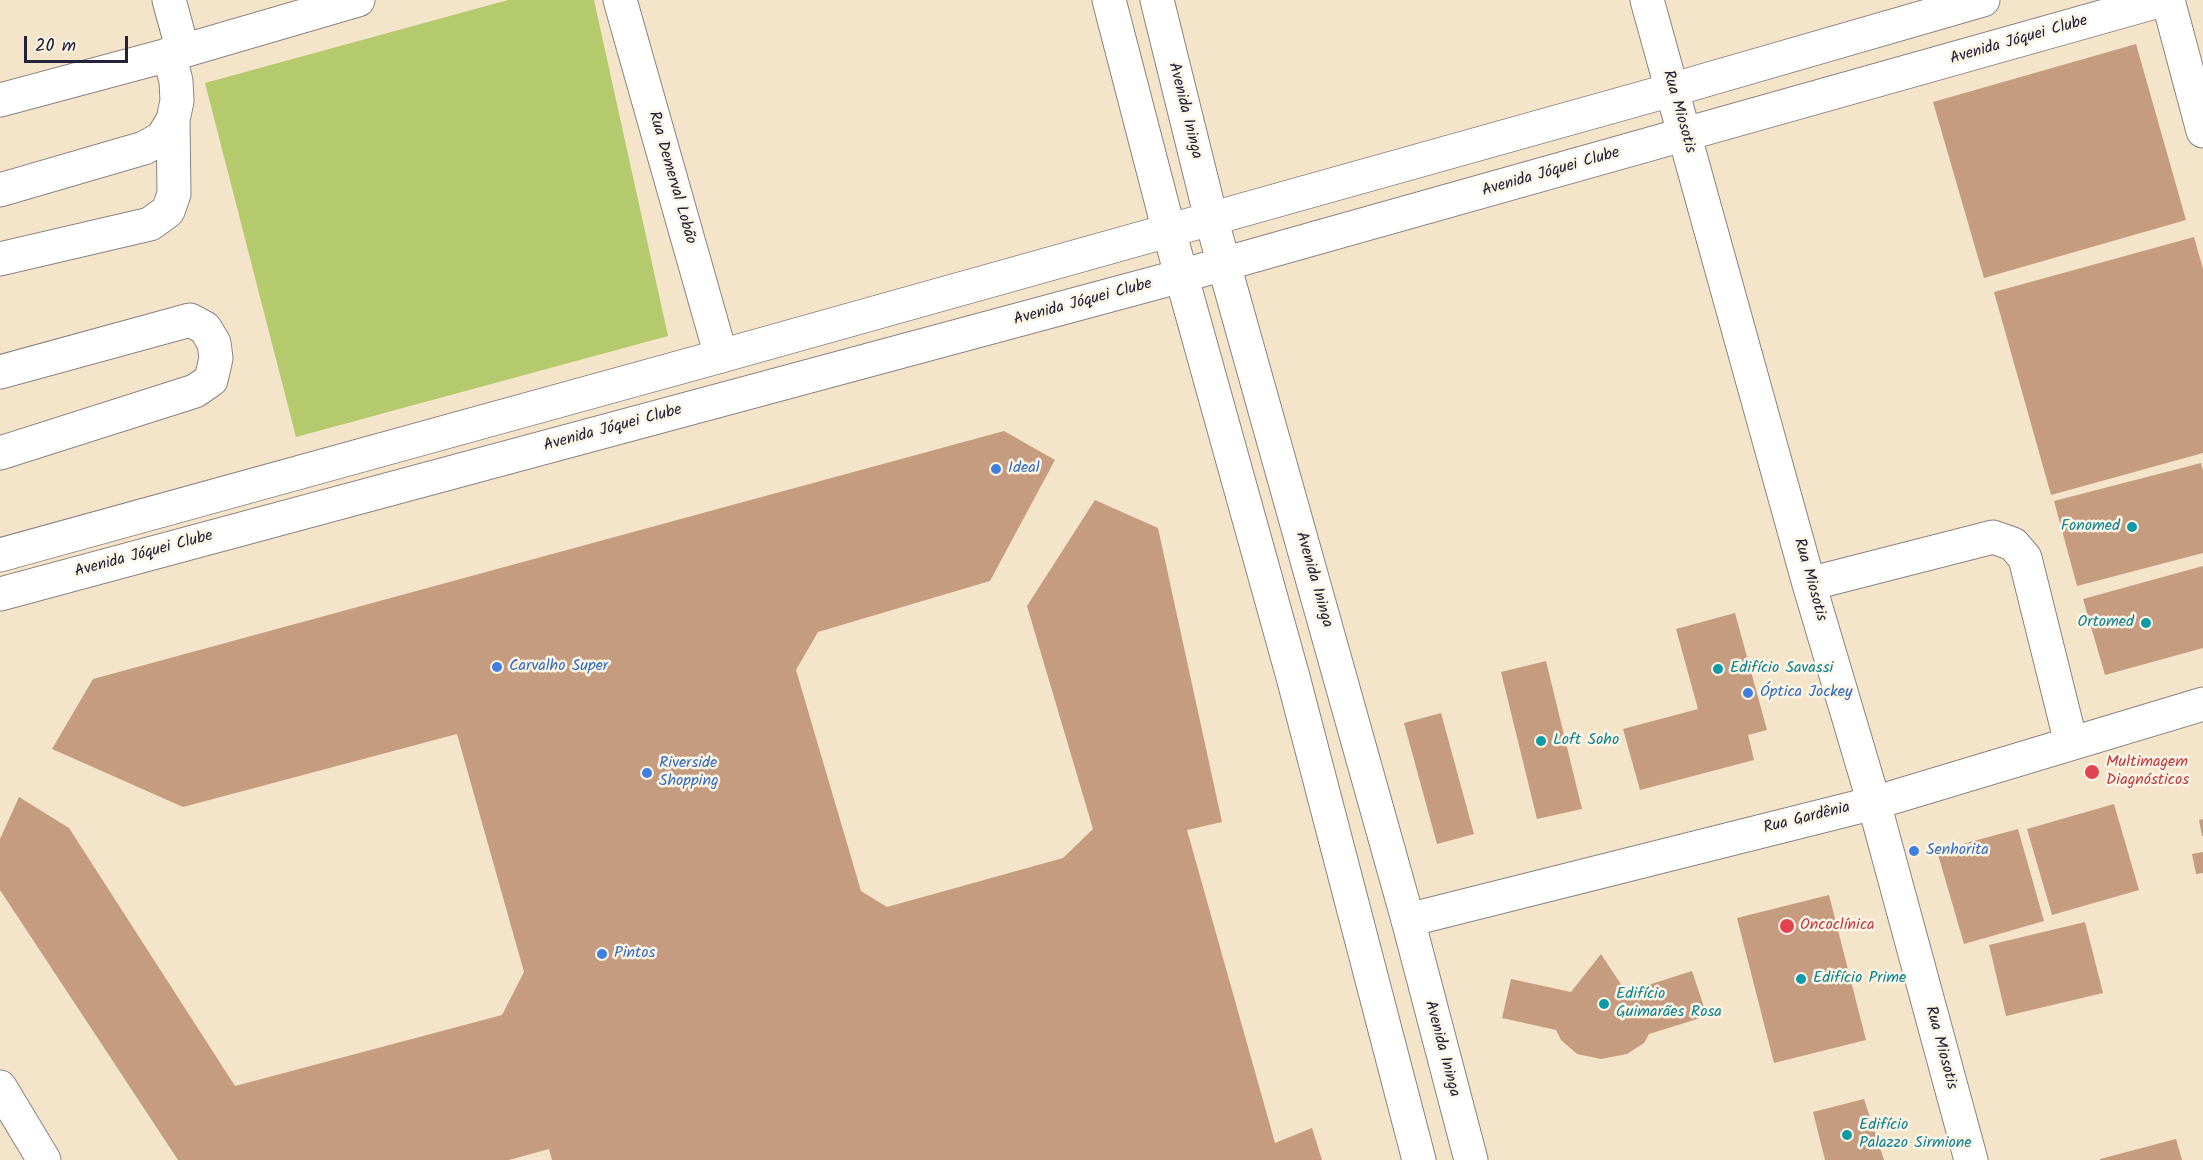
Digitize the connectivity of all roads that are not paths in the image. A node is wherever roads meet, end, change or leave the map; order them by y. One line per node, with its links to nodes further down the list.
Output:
1 (169, 0): 10 (main road)
2 (358, 0): 10 (main road)
3 (620, 0): 22 (main road, Rua Demerval Lobão)
4 (1109, 0): 18 (main road)
5 (1156, 0): 17 (main road, Avenida Ininga)
6 (1647, 0): 11 (main road, Rua Miosotis)
7 (1983, 0): 11 (main road)
8 (2162, 0): 15 (main road, Avenida Jóquei Clube)
9 (2168, 0): 14 (main road)
10 (176, 52): 12 (main road); 13 (main road)
11 (1671, 90): 15 (main road, Rua Miosotis); 17 (main road)
12 (0, 100)
13 (173, 120): 16 (main road); 19 (main road)
14 (2203, 131)
15 (1684, 136): 20 (main road, Avenida Jóquei Clube); 26 (main road, Rua Miosotis)
16 (0, 190)
17 (1211, 218): 18 (main road); 20 (main road, Avenida Ininga)
18 (1169, 231): 21 (main road); 22 (main road)
19 (0, 259)
20 (1224, 264): 21 (main road, Avenida Jóquei Clube); 31 (main road, Avenida Ininga)
21 (1181, 276): 27 (main road, Avenida Jóquei Clube); 34 (main road)
22 (721, 356): 25 (main road)
23 (0, 372): 24 (main road)
24 (0, 453)
25 (0, 555)
26 (1809, 584): 29 (main road); 30 (main road, Rua Miosotis)
27 (0, 594)
28 (2203, 704): 29 (main road, Rua Gardênia)
29 (2072, 743): 30 (main road, Rua Gardênia)
30 (1874, 802): 31 (main road, Rua Gardênia); 36 (main road, Rua Miosotis)
31 (1408, 920): 35 (main road, Avenida Ininga)
32 (0, 1087): 33 (main road)
33 (44, 1160)
34 (1419, 1160)
35 (1470, 1160)
36 (1971, 1160)

